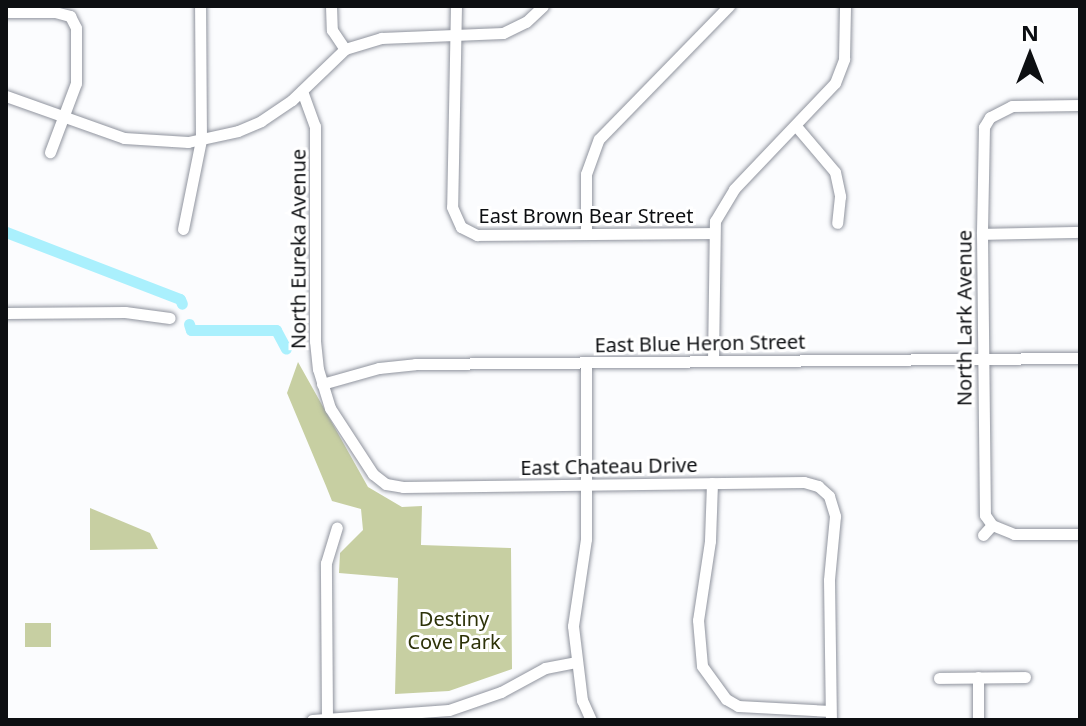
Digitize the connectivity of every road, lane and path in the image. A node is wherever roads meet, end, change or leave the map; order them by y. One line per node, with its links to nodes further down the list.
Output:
1 (200, 6): 15 (street)
2 (331, 6): 9 (street)
3 (456, 6): 8 (street)
4 (543, 6): 8 (street)
5 (729, 6): 21 (street)
6 (845, 6): 14 (street)
7 (6, 12): 13 (street)
8 (453, 36): 9 (street); 21 (street, East Brown Bear Street)
9 (345, 49): 10 (street)
10 (302, 91): 15 (street); 29 (street, North Eureka Avenue)
11 (6, 96): 13 (street)
12 (1080, 105): 22 (street, North Lark Avenue)
13 (64, 117): 15 (street); 16 (street)
14 (796, 126): 17 (street); 20 (street)
15 (201, 140): 18 (street)
16 (50, 152)
17 (837, 223)
18 (183, 229)
19 (1080, 232): 22 (street)
20 (713, 233): 21 (street, East Brown Bear Street); 27 (street)
21 (586, 234)
22 (982, 234): 26 (street, North Lark Avenue)
23 (6, 313): 24 (street)
24 (170, 318)
25 (1080, 358): 26 (street, East Blue Heron Street)
26 (982, 359): 27 (street, East Blue Heron Street); 33 (street, North Lark Avenue)
27 (713, 361): 28 (street, East Blue Heron Street)
28 (586, 362): 29 (street, East Blue Heron Street); 32 (street)
29 (322, 384): 31 (street, North Eureka Avenue)
30 (712, 483): 32 (street, East Chateau Drive); 42 (street); 42 (street, East Chateau Drive)
31 (386, 484): 32 (street, East Chateau Drive)
32 (588, 484): 37 (street)
33 (992, 525): 35 (street); 36 (street)
34 (337, 528): 43 (street)
35 (1080, 534)
36 (983, 535)
37 (575, 662): 41 (street); 45 (street)
38 (978, 677): 39 (street); 40 (street); 46 (street)
39 (1025, 677)
40 (939, 678)
41 (449, 715): 43 (street)
42 (830, 715)
43 (327, 719): 44 (street)
44 (312, 720)
45 (591, 720)
46 (978, 720)

